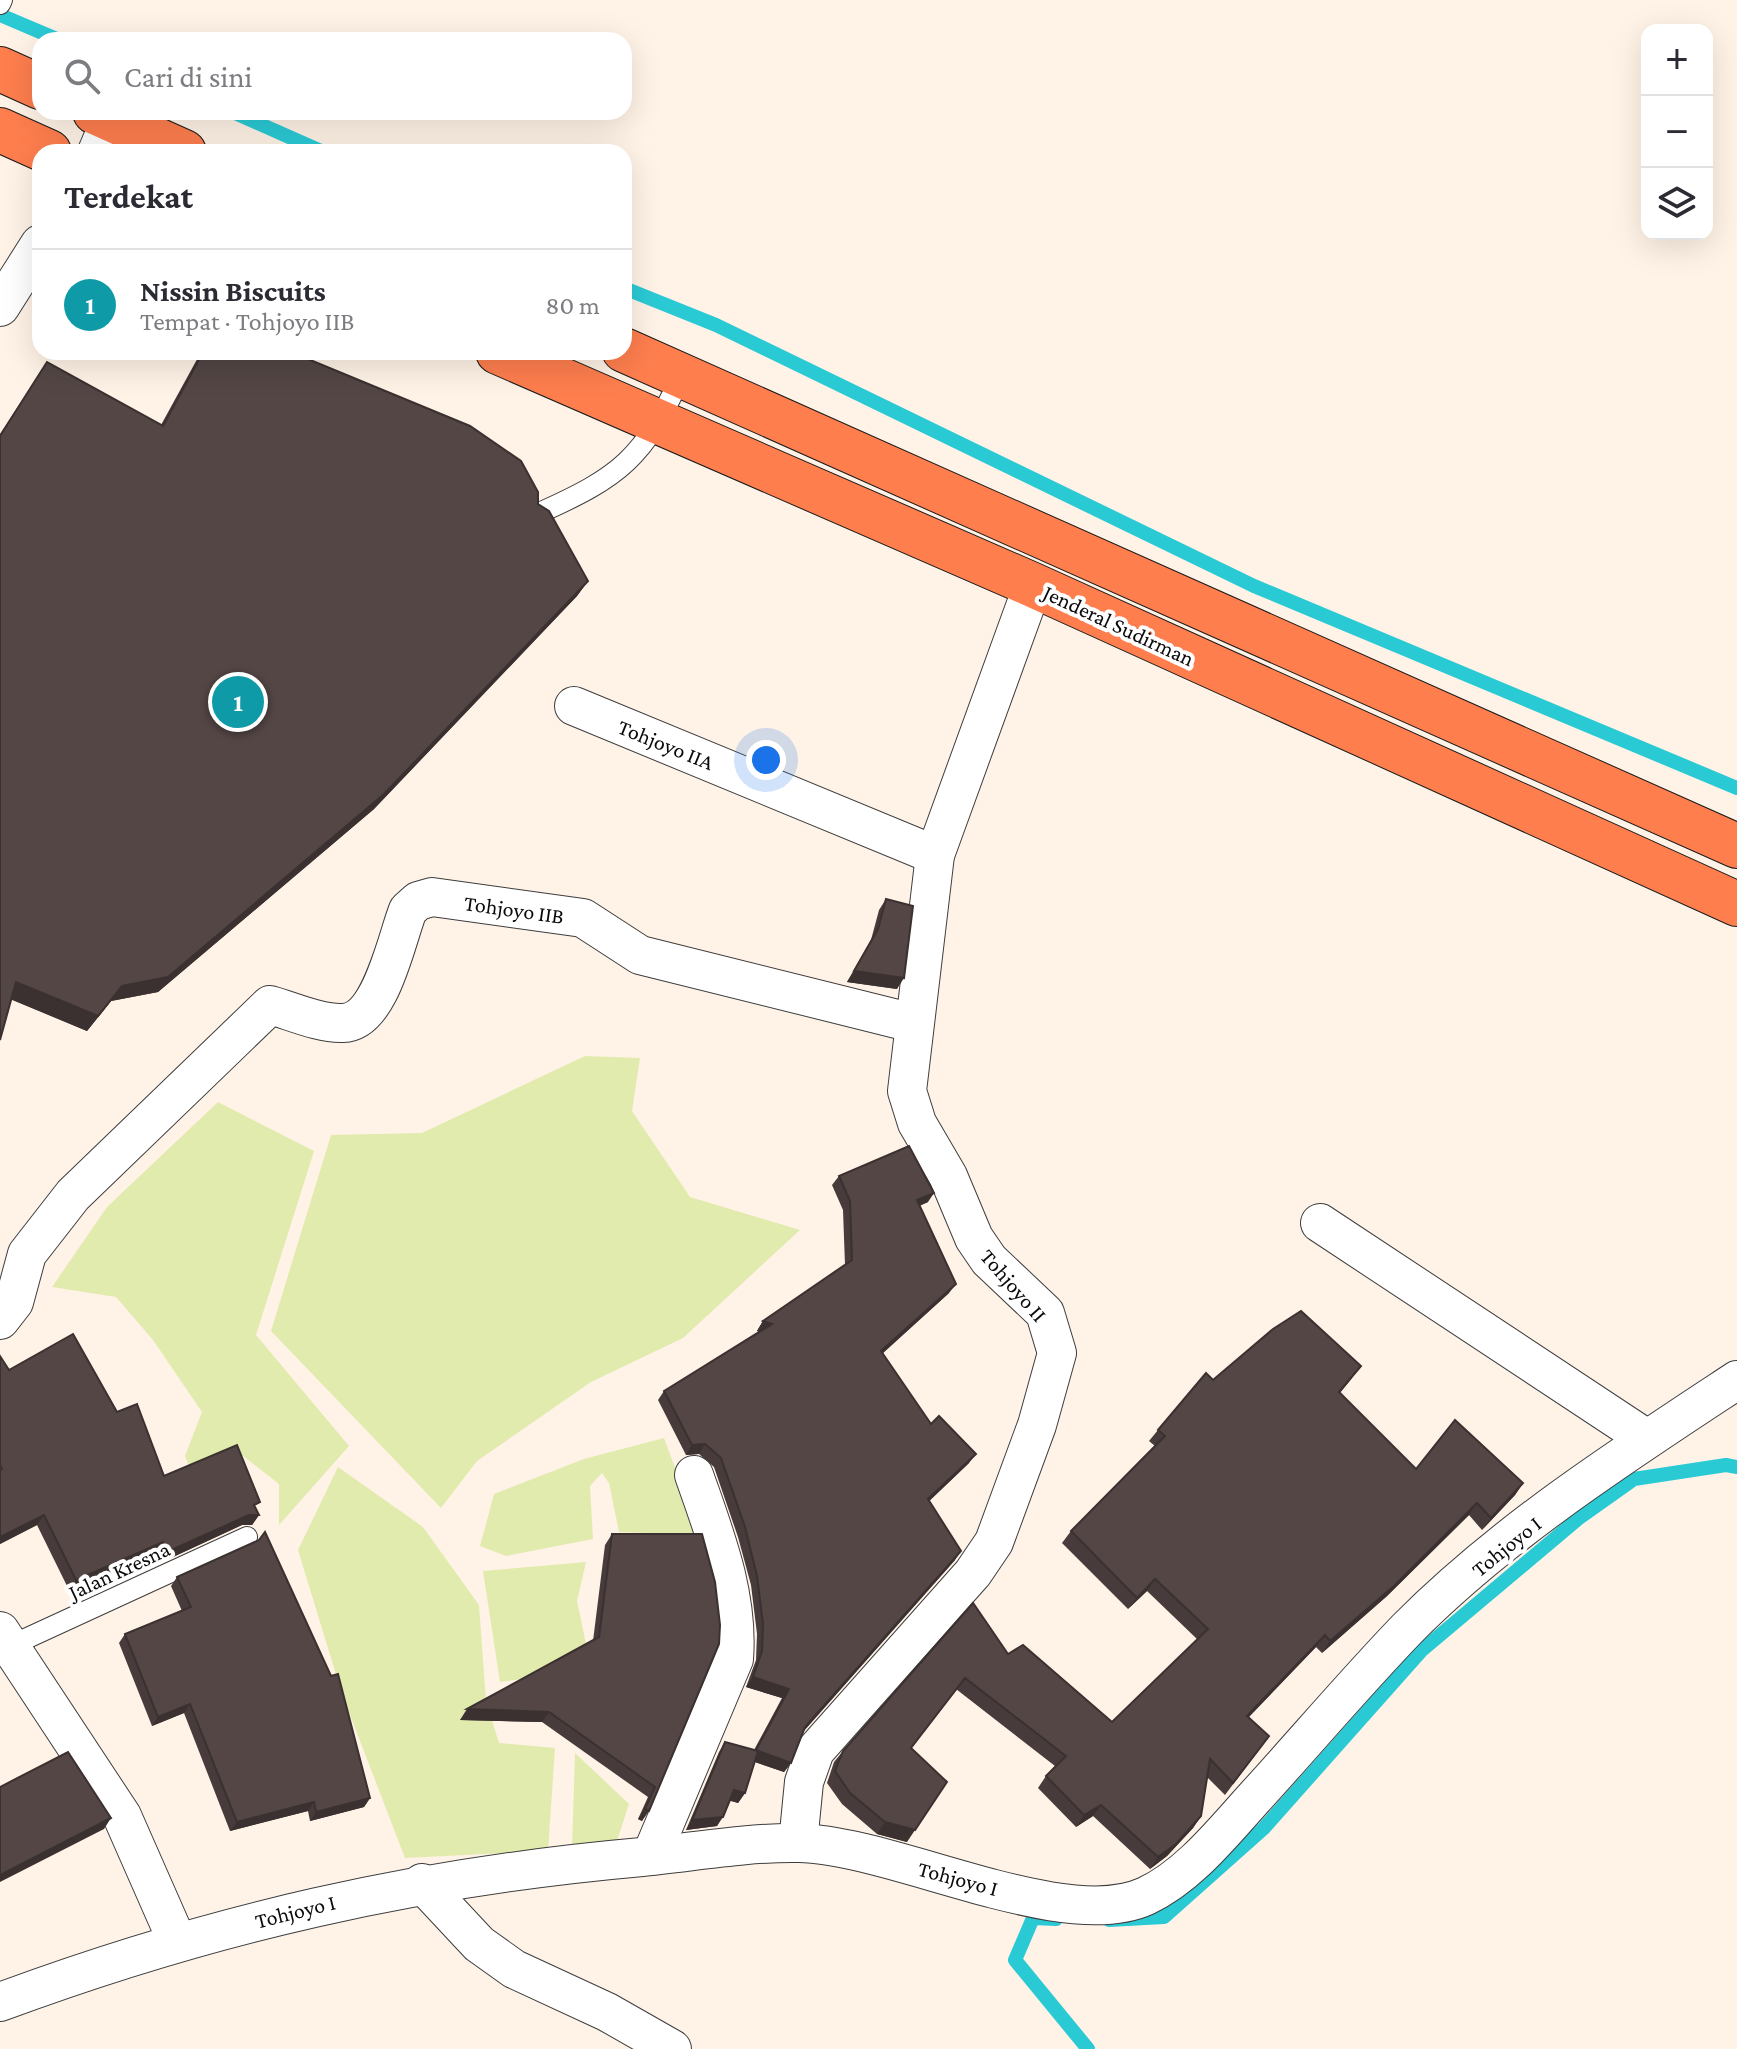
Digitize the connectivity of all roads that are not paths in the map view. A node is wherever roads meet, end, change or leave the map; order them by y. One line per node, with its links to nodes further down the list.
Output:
1 (0, 69): 2 (highway)
2 (32, 83)
3 (101, 128): 6 (highway)
4 (0, 130): 5 (highway)
5 (32, 144)
6 (156, 144)
7 (32, 254): 8 (street)
8 (5, 288)
9 (632, 354): 11 (highway)
10 (516, 360): 12 (highway, Jenderal Sudirman)
11 (681, 376): 12 (lane); 15 (highway)
12 (660, 424): 13 (lane); 14 (highway, Jenderal Sudirman)
13 (539, 513)
14 (1033, 585): 17 (highway, Jenderal Sudirman); 19 (street, Tohjoyo II)
15 (1420, 703): 17 (highway); 18 (highway)
16 (574, 706): 19 (street, Tohjoyo IIA)
17 (1400, 754): 20 (highway, Jenderal Sudirman)
18 (1737, 846)
19 (935, 855): 21 (street, Tohjoyo II)
20 (1737, 904)
21 (913, 1023): 23 (street, Tohjoyo IIB); 29 (street, Tohjoyo II)
22 (1320, 1223): 25 (street)
23 (0, 1320)
24 (1737, 1380): 25 (street, Tohjoyo I)
25 (1647, 1439): 29 (street, Tohjoyo I)
26 (694, 1475): 30 (street)
27 (247, 1537): 28 (lane, Jalan Kresna)
28 (5, 1639): 32 (street)
29 (798, 1843): 30 (street, Tohjoyo I)
30 (651, 1856): 31 (street, Tohjoyo I)
31 (422, 1883): 32 (street, Tohjoyo I); 34 (street)
32 (177, 1941): 33 (street, Tohjoyo I)
33 (0, 2002)
34 (672, 2049)

